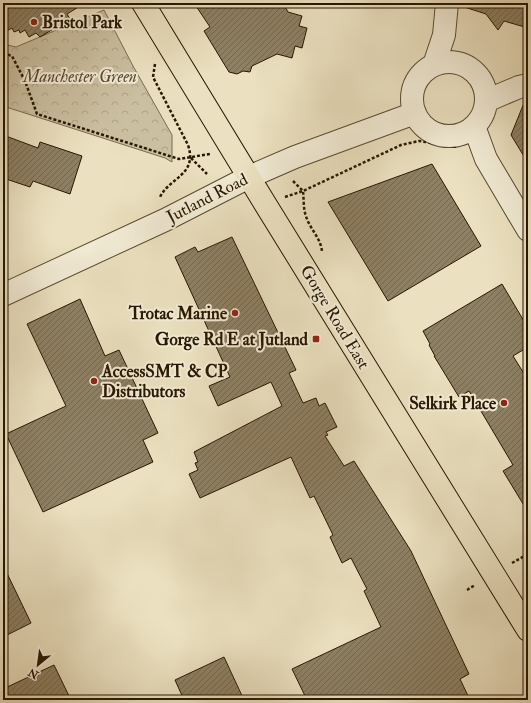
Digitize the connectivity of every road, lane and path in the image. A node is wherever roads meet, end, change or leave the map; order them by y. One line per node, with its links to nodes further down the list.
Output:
1 (144, 3): 3 (main road, Gorge Road East)
2 (448, 3): 5 (street)
3 (161, 32): 11 (path); 14 (main road, Gorge Road East)
4 (3, 53): 11 (path)
5 (444, 64): 7 (street); 8 (street)
6 (524, 86): 7 (street)
7 (484, 92): 9 (street)
8 (415, 113): 9 (street); 14 (street, Jutland Road)
9 (474, 126): 12 (street)
10 (202, 156): 11 (path)
11 (190, 158): 13 (path)
12 (486, 160): 16 (path); 18 (street)
13 (200, 167)
14 (249, 177): 19 (street, Jutland Road); 20 (main road, Gorge Road East)
15 (293, 181): 16 (path)
16 (303, 191): 17 (path)
17 (289, 196)
18 (528, 230)
19 (3, 295)
20 (528, 630)

